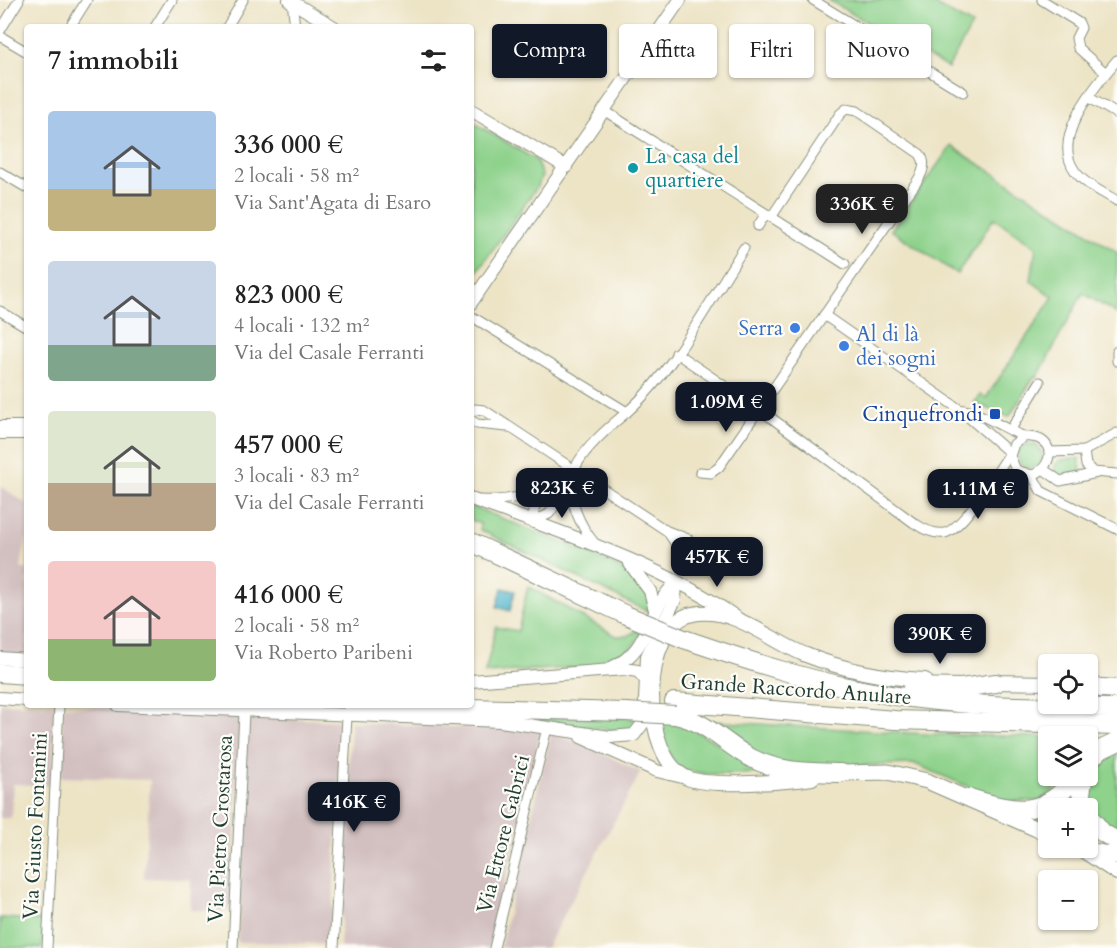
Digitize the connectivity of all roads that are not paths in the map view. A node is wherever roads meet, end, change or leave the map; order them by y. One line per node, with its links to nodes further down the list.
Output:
1 (19, 0): 14 (street)
2 (87, 0): 9 (street)
3 (171, 0): 10 (street)
4 (243, 0): 11 (street)
5 (680, 0): 21 (street)
6 (813, 0): 19 (street)
7 (1042, 0): 18 (street)
8 (291, 1): 12 (street); 13 (street)
9 (72, 24)
10 (157, 24)
11 (229, 24)
12 (295, 24)
13 (329, 24)
14 (0, 31)
15 (0, 36): 16 (street)
16 (24, 50)
17 (1117, 60): 18 (street)
18 (1106, 74): 20 (street)
19 (963, 92)
20 (1088, 97): 23 (street); 29 (street)
21 (605, 111): 25 (street); 30 (street)
22 (474, 112): 24 (street)
23 (1117, 114)
24 (549, 158): 25 (street); 28 (street)
25 (566, 167): 28 (street)
26 (0, 171): 27 (street)
27 (24, 186)
28 (552, 186): 34 (street)
29 (1117, 201)
30 (769, 215): 31 (street); 33 (street); 36 (street)
31 (758, 226)
32 (744, 248): 40 (street)
33 (845, 264)
34 (474, 299)
35 (0, 310): 38 (street)
36 (824, 315): 43 (street); 44 (street)
37 (474, 318): 46 (street)
38 (24, 325)
39 (1117, 351): 41 (street)
40 (676, 353): 44 (street); 46 (street)
41 (1117, 361)
42 (1040, 382): 49 (street)
43 (959, 409): 49 (street); 56 (street)
44 (759, 410): 59 (street); 64 (street)
45 (474, 411): 48 (street)
46 (627, 412): 58 (street)
47 (474, 422): 48 (street)
48 (510, 428): 58 (street)
49 (1011, 429): 53 (street)
50 (0, 430): 51 (highway)
51 (24, 430)
52 (1117, 433): 55 (street)
53 (1024, 437): 54 (street); 56 (street)
54 (1047, 448): 55 (street); 57 (street)
55 (1084, 451): 61 (street)
56 (1010, 453): 60 (street); 64 (street)
57 (1043, 469): 61 (street); 63 (street)
58 (574, 471): 65 (street); 66 (street); 71 (street)
59 (700, 471)
60 (1019, 472): 63 (street); 64 (street)
61 (1097, 473): 62 (street)
62 (1117, 474)
63 (1032, 475): 70 (street)
64 (989, 482)
65 (572, 484): 69 (street); 73 (street)
66 (538, 491): 67 (street); 69 (street)
67 (474, 499)
68 (474, 500): 69 (street)
69 (532, 522): 73 (street)
70 (1117, 529)
71 (667, 531)
72 (474, 543): 89 (highway, Grande Raccordo Anulare, bridge)
73 (597, 547): 74 (street)
74 (628, 561): 75 (street); 76 (street)
75 (676, 583): 76 (street); 77 (street); 83 (street)
76 (655, 610): 80 (street)
77 (742, 621): 85 (main road); 108 (main road)
78 (0, 658): 79 (street)
79 (24, 660)
80 (606, 670): 83 (street); 84 (street)
81 (0, 673): 82 (highway)
82 (24, 675)
83 (645, 679): 104 (street)
84 (474, 681)
85 (996, 682): 87 (main road); 89 (highway)
86 (1117, 682): 88 (main road)
87 (1038, 683)
88 (1098, 684)
89 (839, 685): 98 (highway, Grande Raccordo Anulare)
90 (1098, 686): 91 (highway)
91 (1117, 689)
92 (0, 698): 94 (street)
93 (474, 699): 95 (highway, Grande Raccordo Anulare)
94 (24, 700)
95 (627, 707): 99 (highway, Grande Raccordo Anulare); 100 (highway)
96 (59, 708): 118 (street, Via Giusto Fontanini)
97 (172, 708): 101 (street)
98 (1117, 708)
99 (675, 709): 102 (highway, Grande Raccordo Anulare); 107 (highway)
100 (349, 711): 101 (street); 103 (street); 120 (street)
101 (244, 712): 119 (street, Via Pietro Crostarosa)
102 (1117, 726)
103 (547, 728): 104 (street); 121 (street, Via Ettore Gabrici)
104 (566, 731): 108 (street)
105 (1117, 742): 106 (highway)
106 (1098, 756)
107 (841, 773): 108 (main road); 110 (main road)
108 (691, 779)
109 (1067, 786): 110 (highway)
110 (970, 798): 112 (main road)
111 (1098, 827): 113 (highway)
112 (1038, 829)
113 (1117, 841)
114 (1098, 852): 115 (main road)
115 (1117, 856)
116 (1094, 858): 117 (main road)
117 (1117, 873)
118 (47, 948)
119 (233, 948)
120 (334, 948)
121 (494, 948)

